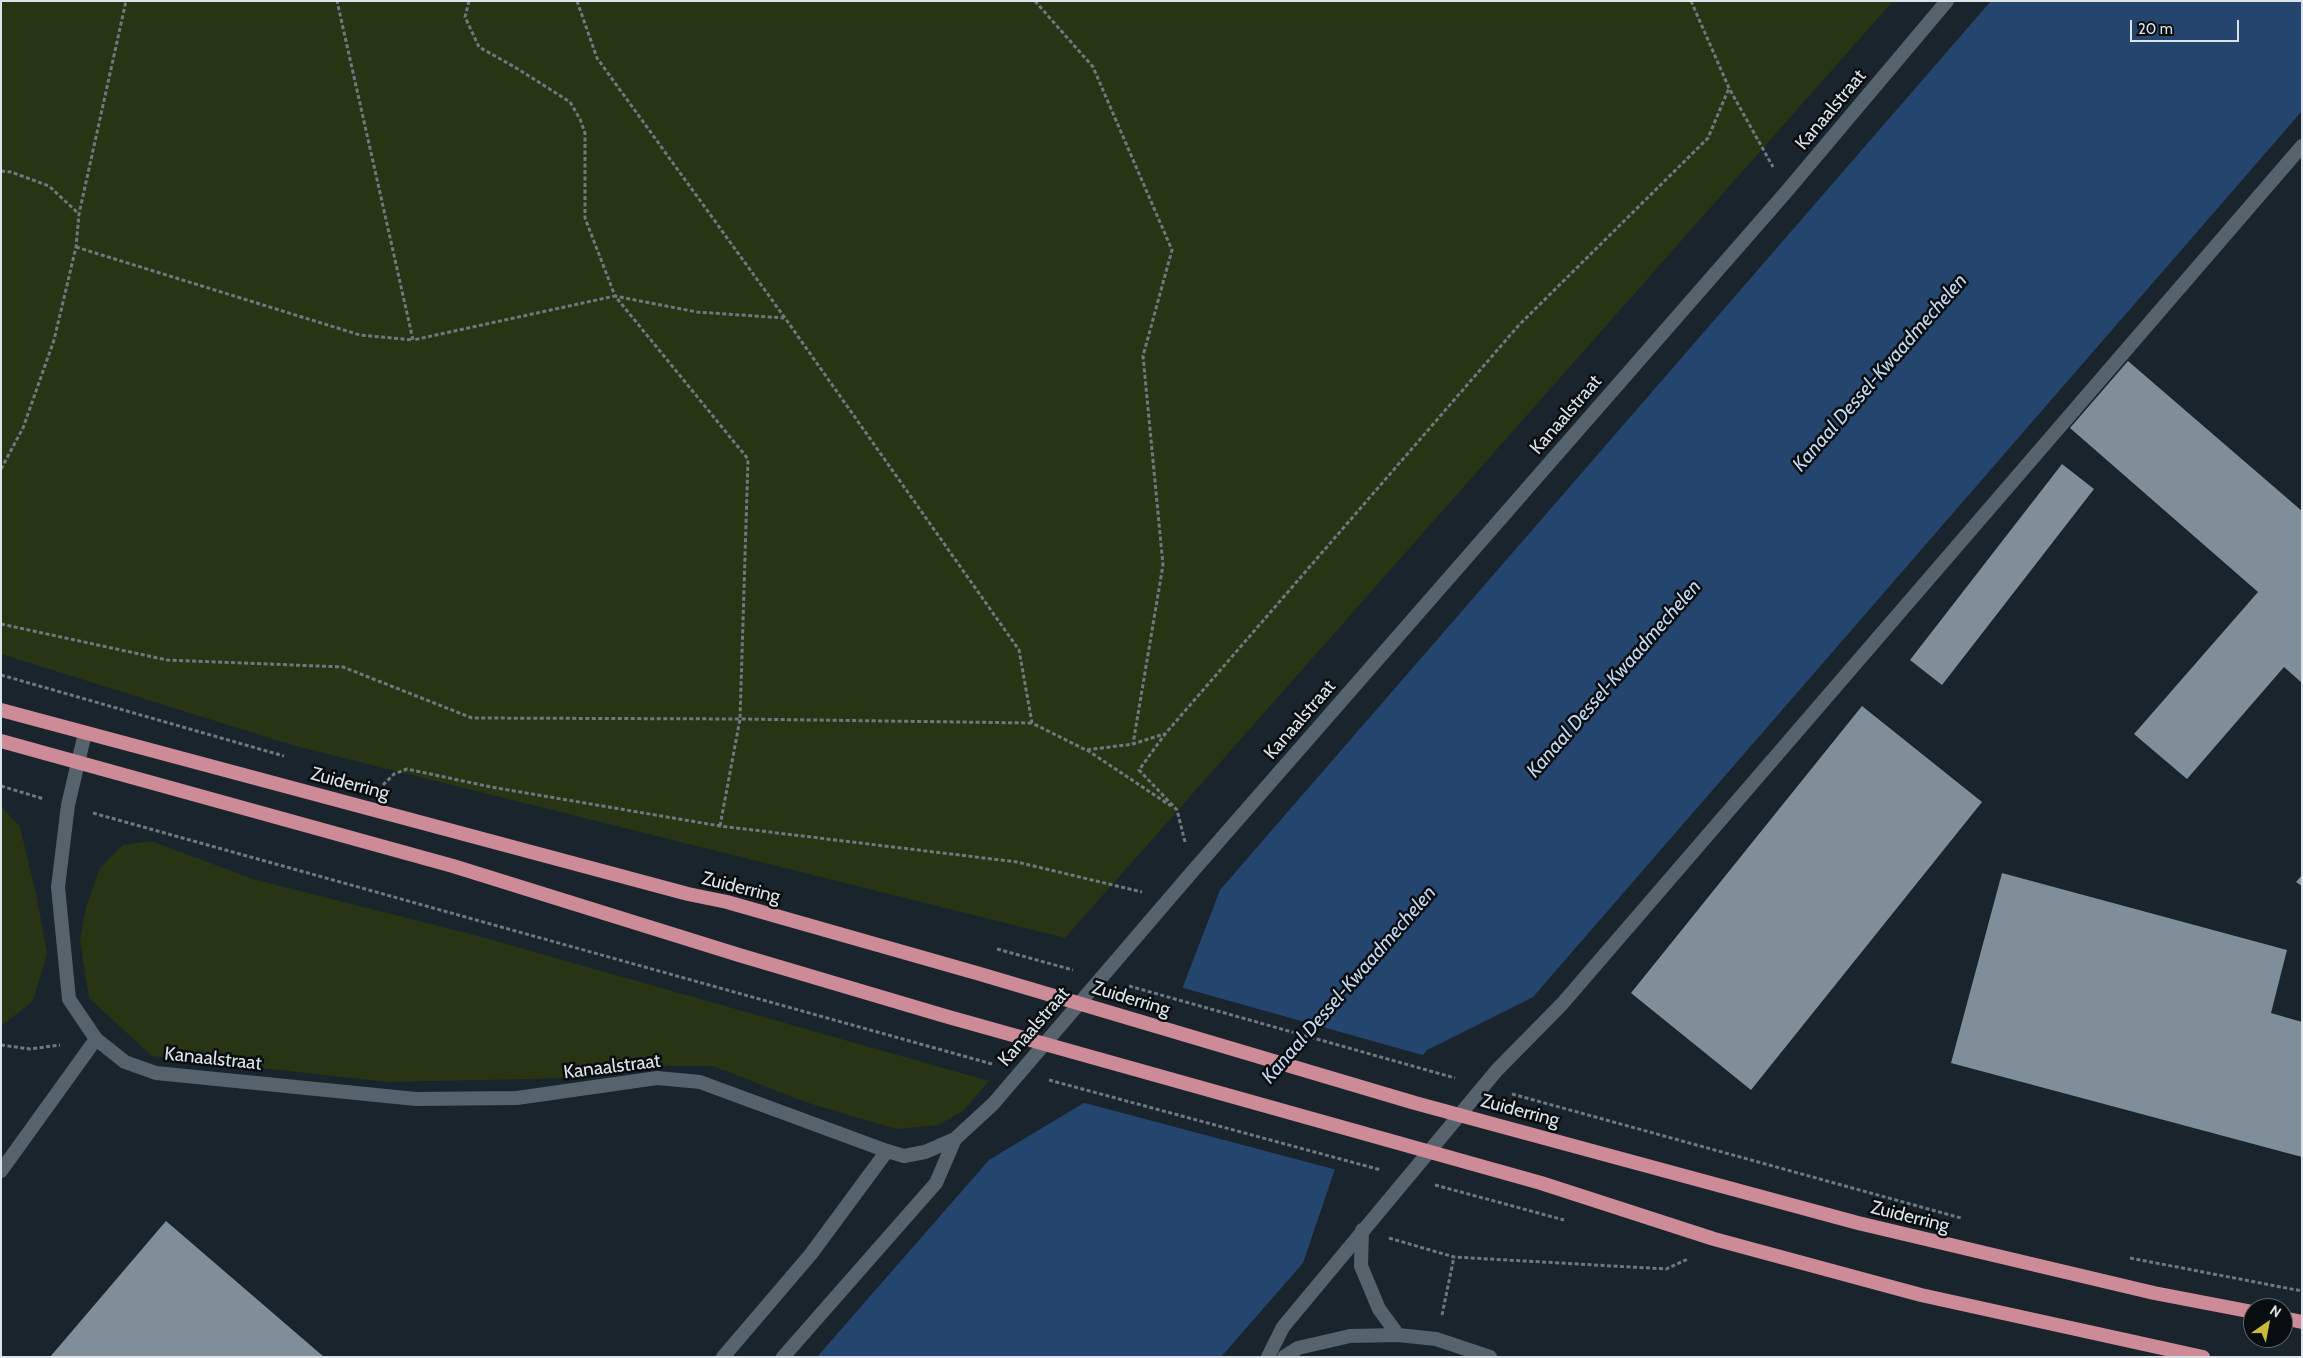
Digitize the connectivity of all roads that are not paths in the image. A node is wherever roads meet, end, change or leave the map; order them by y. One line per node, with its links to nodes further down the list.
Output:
1 (1947, 1): 8 (street, Kanaalstraat)
2 (2302, 146): 11 (street)
3 (1, 710): 4 (highway, Zuiderring)
4 (85, 732): 6 (street, Kanaalstraat); 12 (highway, Zuiderring)
5 (1, 741): 6 (highway)
6 (78, 762): 7 (street, Kanaalstraat); 19 (highway)
7 (96, 1039): 9 (street, Kanaalstraat); 10 (street)
8 (955, 1139): 9 (street, Kanaalstraat); 15 (street)
9 (887, 1151): 14 (street)
10 (1, 1171)
11 (1362, 1230): 13 (street); 16 (street)
12 (2243, 1310)
13 (1398, 1336): 17 (street); 18 (street)
14 (723, 1357)
15 (783, 1357)
16 (1268, 1357)
17 (1284, 1357)
18 (1490, 1357)
19 (2203, 1357)

